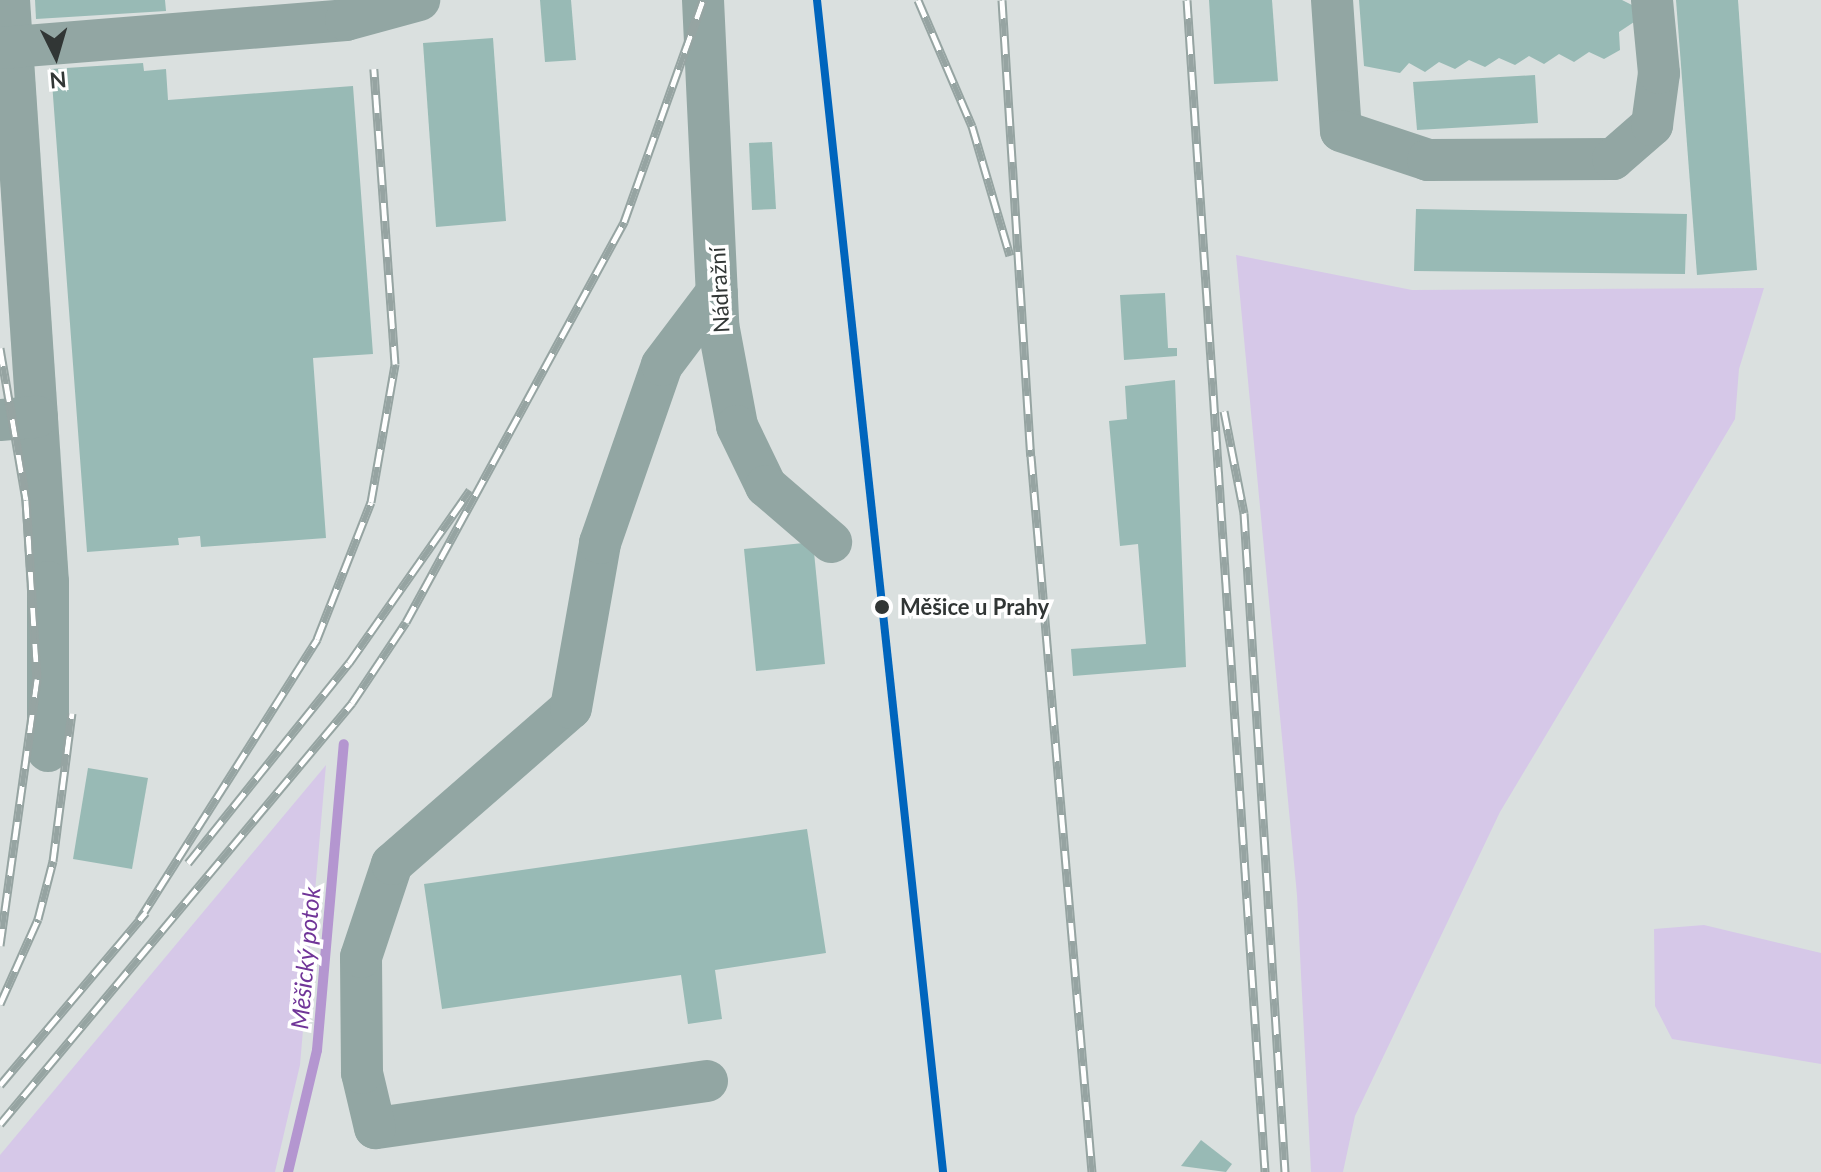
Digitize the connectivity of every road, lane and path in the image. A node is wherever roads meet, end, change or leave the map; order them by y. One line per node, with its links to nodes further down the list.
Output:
1 (9, 0): 6 (lane)
2 (419, 0): 6 (lane)
3 (703, 0): 7 (lane, Nádražní)
4 (1332, 0): 5 (lane)
5 (1652, 0)
6 (6, 47): 8 (lane)
7 (717, 292): 9 (lane, Nádražní); 11 (lane)
8 (19, 418): 10 (lane)
9 (831, 542)
10 (48, 751)
11 (707, 1081)

